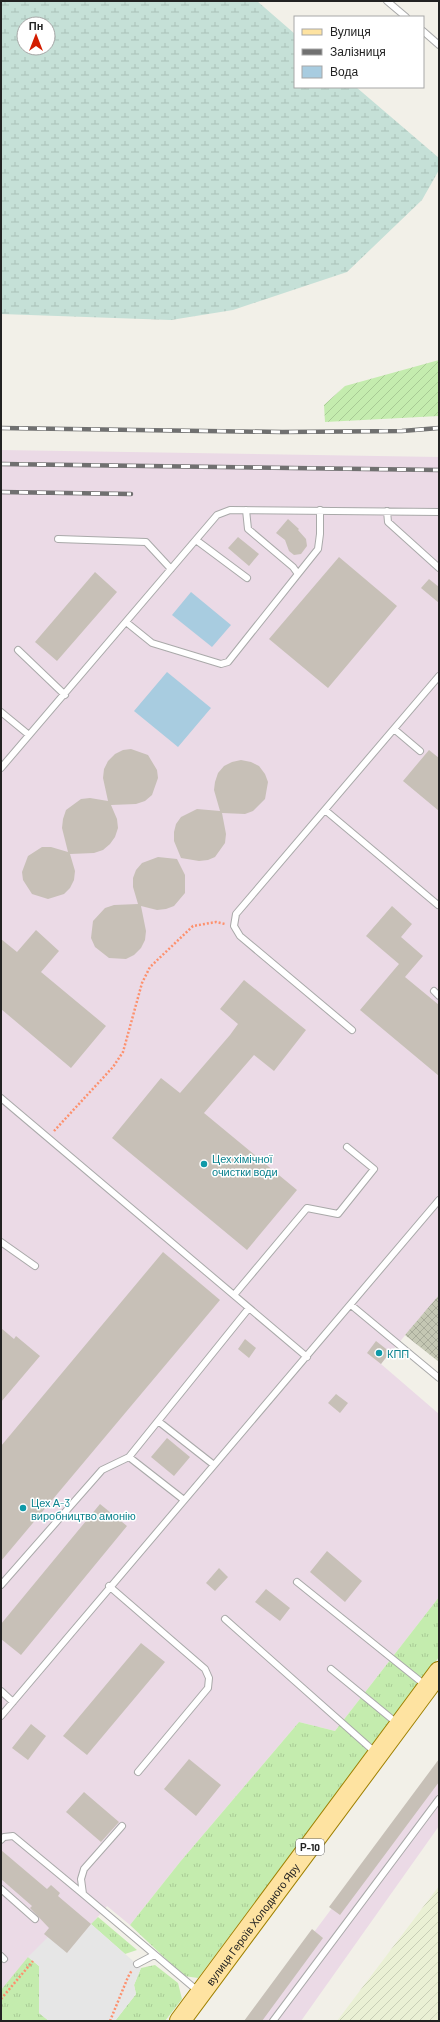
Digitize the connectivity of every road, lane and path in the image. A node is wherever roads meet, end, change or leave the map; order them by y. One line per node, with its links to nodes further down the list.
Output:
1 (387, 1): 2 (lane)
2 (405, 16)
3 (424, 32): 4 (lane)
4 (439, 45)
5 (246, 510): 6 (lane); 10 (lane); 13 (lane)
6 (320, 510): 7 (lane); 13 (lane)
7 (387, 511): 8 (lane); 11 (lane)
8 (439, 512)
9 (58, 539): 12 (lane)
10 (196, 540): 12 (lane); 14 (lane)
11 (439, 568)
12 (171, 569): 15 (lane)
13 (298, 574): 15 (lane)
14 (248, 578)
15 (126, 622): 18 (lane)
16 (18, 650): 18 (lane)
17 (439, 676): 20 (lane)
18 (65, 695): 21 (lane)
19 (1, 712): 21 (lane)
20 (394, 729): 22 (lane); 24 (lane)
21 (29, 735): 23 (lane)
22 (420, 751)
23 (1, 768)
24 (325, 810): 25 (lane); 26 (lane)
25 (438, 905)
26 (234, 926): 27 (lane); 29 (path)
27 (352, 1030)
28 (1, 1098): 29 (lane)
29 (48, 1138): 34 (lane)
30 (347, 1147): 34 (lane)
31 (439, 1200): 35 (lane)
32 (1, 1242): 33 (lane)
33 (35, 1266)
34 (234, 1295): 36 (lane)
35 (351, 1305): 37 (lane); 38 (lane)
36 (249, 1308): 37 (lane); 39 (lane)
37 (307, 1357): 41 (lane)
38 (439, 1378)
39 (158, 1421): 40 (lane); 41 (lane)
40 (129, 1457): 42 (lane); 44 (lane)
41 (214, 1465): 42 (lane)
42 (184, 1500): 45 (lane)
43 (297, 1582): 48 (lane)
44 (1, 1585)
45 (110, 1586): 50 (lane); 54 (lane)
46 (225, 1619): 53 (lane)
47 (331, 1669): 52 (lane)
48 (433, 1680): 52 (main road, вулиця Героїв Холодного Яру / Р-10)
49 (1, 1691): 50 (lane)
50 (13, 1702): 51 (lane)
51 (1, 1716)
52 (399, 1725): 53 (main road, вулиця Героїв Холодного Яру / Р-10)
53 (379, 1755): 64 (main road, вулиця Героїв Холодного Яру / Р-10)
54 (138, 1772)
55 (439, 1799): 68 (lane)
56 (122, 1826): 59 (lane)
57 (1, 1840): 59 (lane)
58 (1, 1889): 60 (lane)
59 (83, 1894): 61 (lane)
60 (35, 1919)
61 (154, 1955): 63 (lane); 64 (lane)
62 (33, 1961): 65 (path)
63 (137, 1964): 66 (path)
64 (201, 1993): 67 (main road, вулиця Героїв Холодного Яру / Р-10)
65 (1, 1999)
66 (110, 2021)
67 (180, 2021)
68 (273, 2021)

